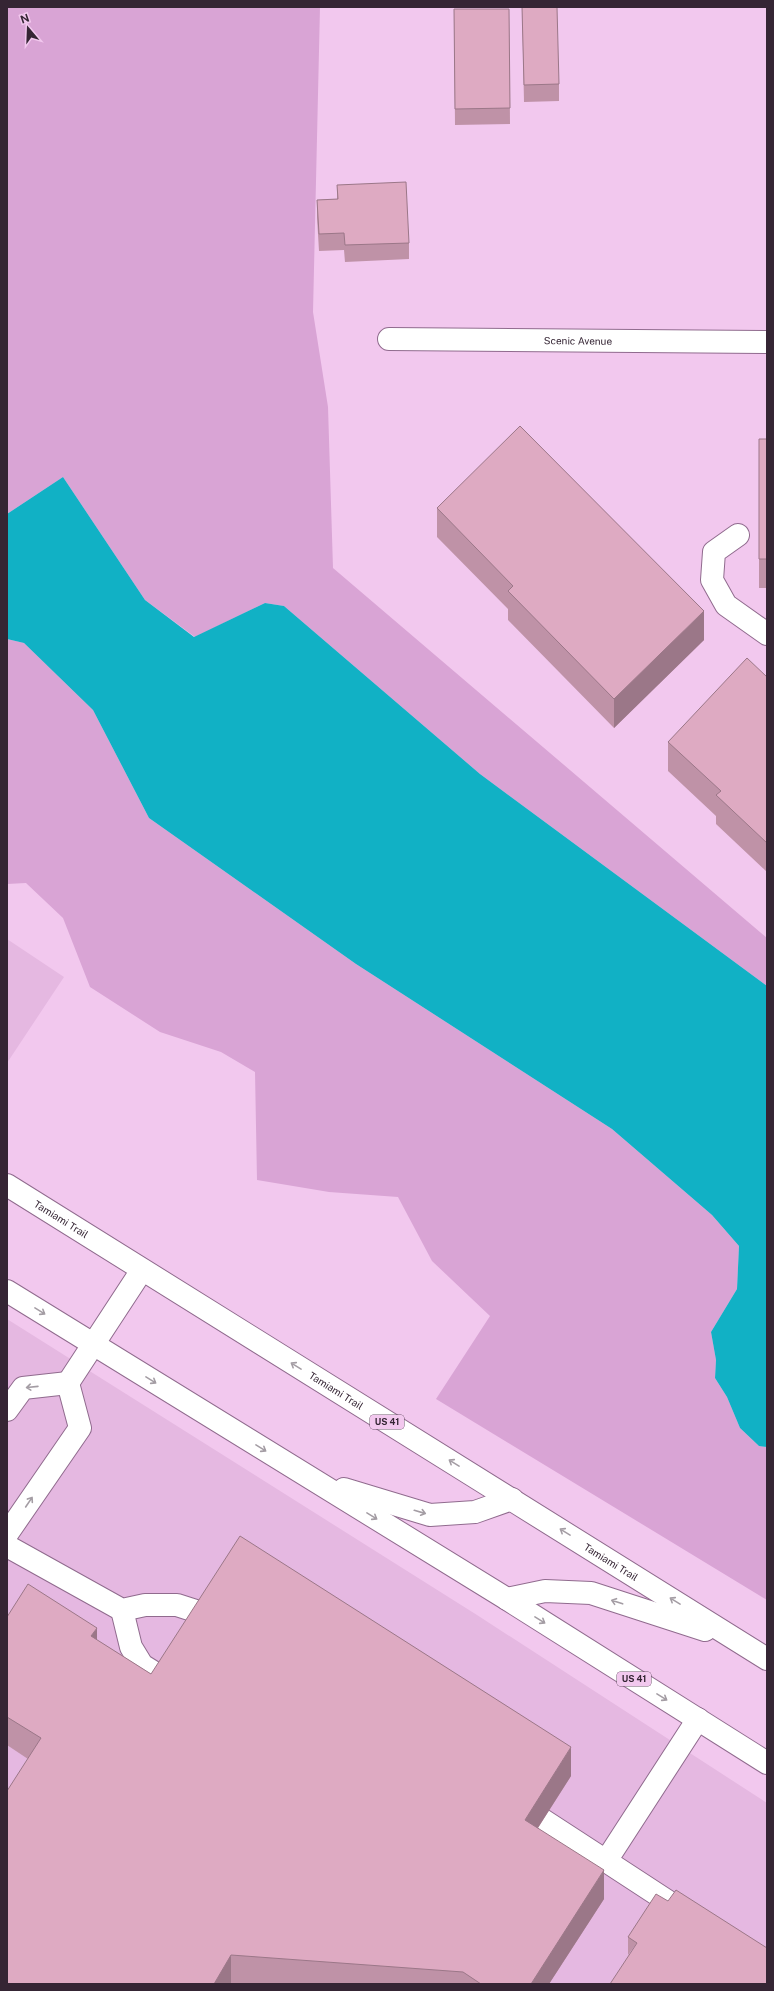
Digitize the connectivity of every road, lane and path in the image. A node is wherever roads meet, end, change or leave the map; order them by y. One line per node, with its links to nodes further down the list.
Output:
1 (389, 339): 2 (main road, Scenic Avenue)
2 (767, 342)
3 (738, 535): 4 (main road)
4 (767, 634)
5 (7, 1185): 6 (main road, Tamiami Trail / US 41)
6 (142, 1270): 8 (main road); 12 (main road, Tamiami Trail / US 41, one-way to 6)
7 (7, 1291): 8 (main road, US 41, one-way to 8)
8 (93, 1344): 9 (main road); 11 (main road, US 41, one-way to 11)
9 (68, 1383): 10 (main road, one-way to 10); 13 (main road, one-way to 9)
10 (7, 1410)
11 (316, 1481): 12 (main road, one-way to 12); 15 (main road, US 41, one-way to 15)
12 (512, 1499): 18 (main road, Tamiami Trail / US 41, one-way to 12)
13 (7, 1534)
14 (7, 1546): 16 (main road)
15 (507, 1599): 18 (main road, one-way to 15); 21 (main road, US 41, one-way to 21)
16 (122, 1610): 17 (main road); 20 (main road)
17 (208, 1615)
18 (735, 1639): 19 (main road, Tamiami Trail / US 41)
19 (767, 1659)
20 (166, 1680)
21 (698, 1719): 22 (main road, US 41); 24 (main road)
22 (767, 1763)
23 (543, 1820): 24 (main road)
24 (606, 1861): 25 (main road)
25 (698, 1920)

